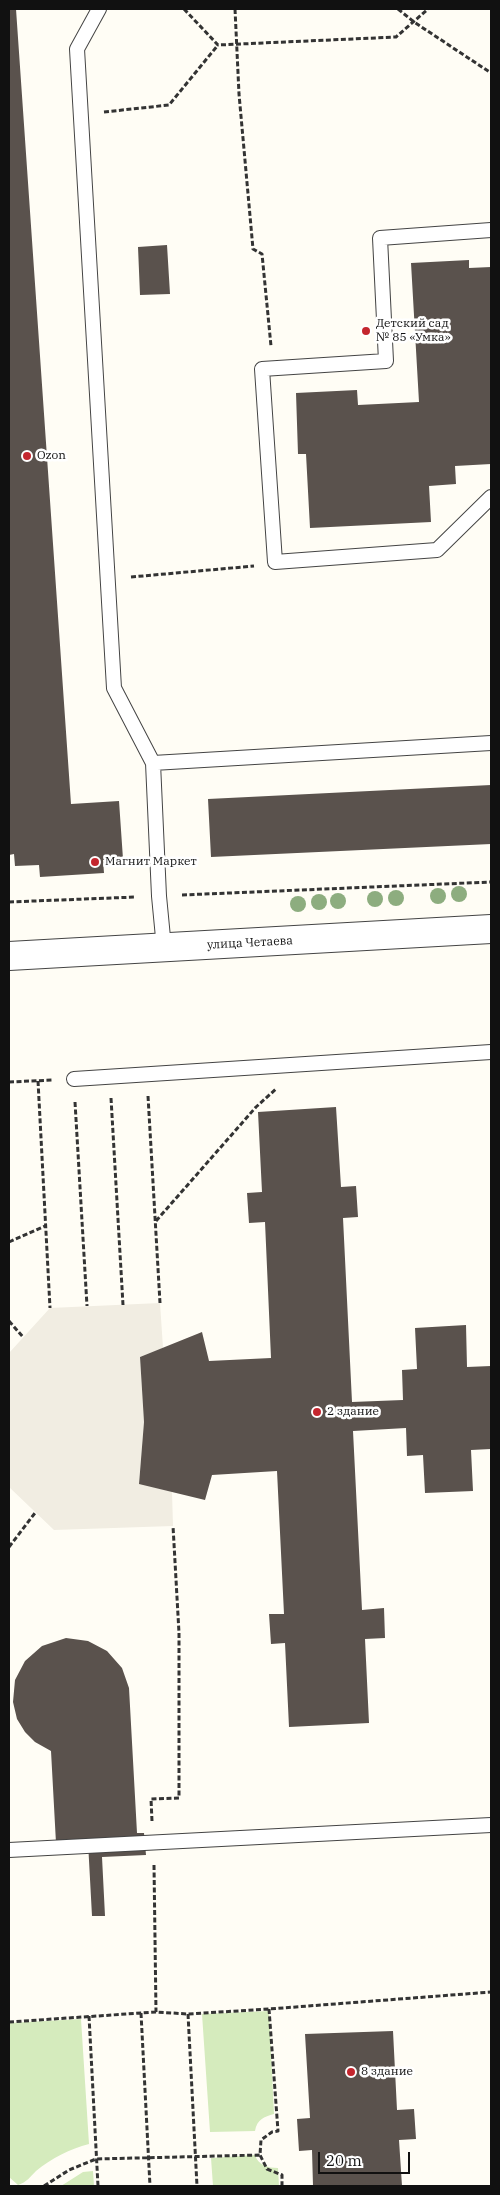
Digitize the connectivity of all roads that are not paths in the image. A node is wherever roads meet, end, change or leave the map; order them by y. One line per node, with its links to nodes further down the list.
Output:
1 (99, 9): 5 (lane)
2 (491, 230): 3 (lane)
3 (491, 497)
4 (491, 743): 5 (lane)
5 (153, 763): 7 (lane)
6 (491, 929): 7 (street, улица Четаева)
7 (164, 948): 8 (street, улица Четаева)
8 (9, 956)
9 (491, 1052): 10 (lane)
10 (74, 1079)
11 (491, 1825): 12 (lane)
12 (9, 1850)

